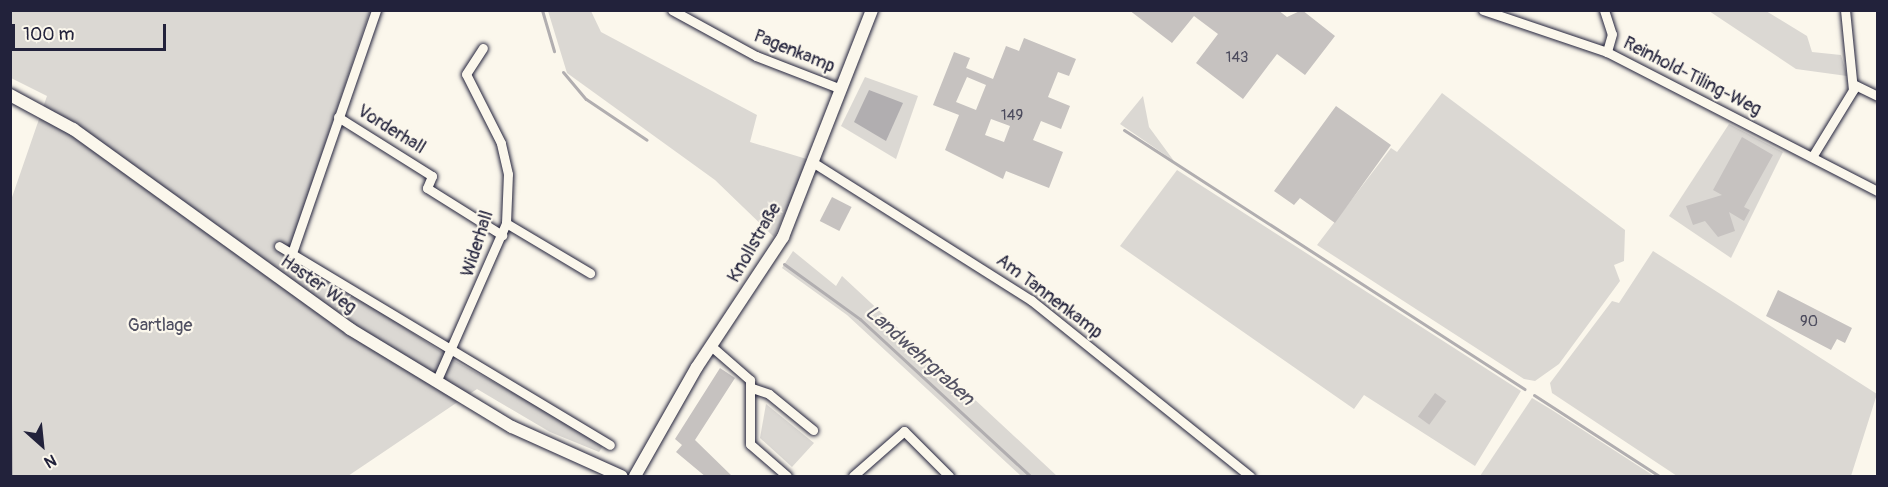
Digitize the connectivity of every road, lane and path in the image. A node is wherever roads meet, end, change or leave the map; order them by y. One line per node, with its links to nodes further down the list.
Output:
1 (376, 10): 13 (street, Haster Weg)
2 (672, 10): 10 (street, Pagenkamp)
3 (872, 10): 10 (street, Knollstraße)
4 (1483, 10): 8 (street, Reinhold-Tiling-Weg)
5 (1604, 10): 8 (street)
6 (1845, 10): 9 (street)
7 (483, 48): 17 (street, Widerhall)
8 (1607, 52): 14 (street, Reinhold-Tiling-Weg)
9 (1853, 84): 12 (street); 14 (street)
10 (841, 89): 15 (street, Knollstraße)
11 (10, 95): 24 (street, Haster Weg)
12 (1878, 96)
13 (338, 117): 18 (street, Vorderhall); 20 (street, Haster Weg)
14 (1812, 157): 16 (street, Reinhold-Tiling-Weg)
15 (814, 163): 22 (street, Knollstraße); 33 (street, Am Tannenkamp)
16 (1878, 191)
17 (506, 223): 18 (street, Widerhall); 21 (street)
18 (502, 235): 23 (street, Widerhall)
19 (279, 246): 20 (street, Haster Weg)
20 (293, 250): 23 (street, Haster Weg)
21 (590, 273)
22 (711, 346): 25 (street); 29 (street, Knollstraße)
23 (454, 350): 24 (street, Widerhall); 27 (street, Haster Weg)
24 (436, 382): 28 (street, Haster Weg)
25 (752, 388): 26 (street); 30 (street)
26 (813, 430)
27 (610, 445)
28 (621, 477)
29 (635, 477)
30 (787, 477)
31 (853, 477): 32 (street)
32 (949, 477)
33 (1250, 477)

